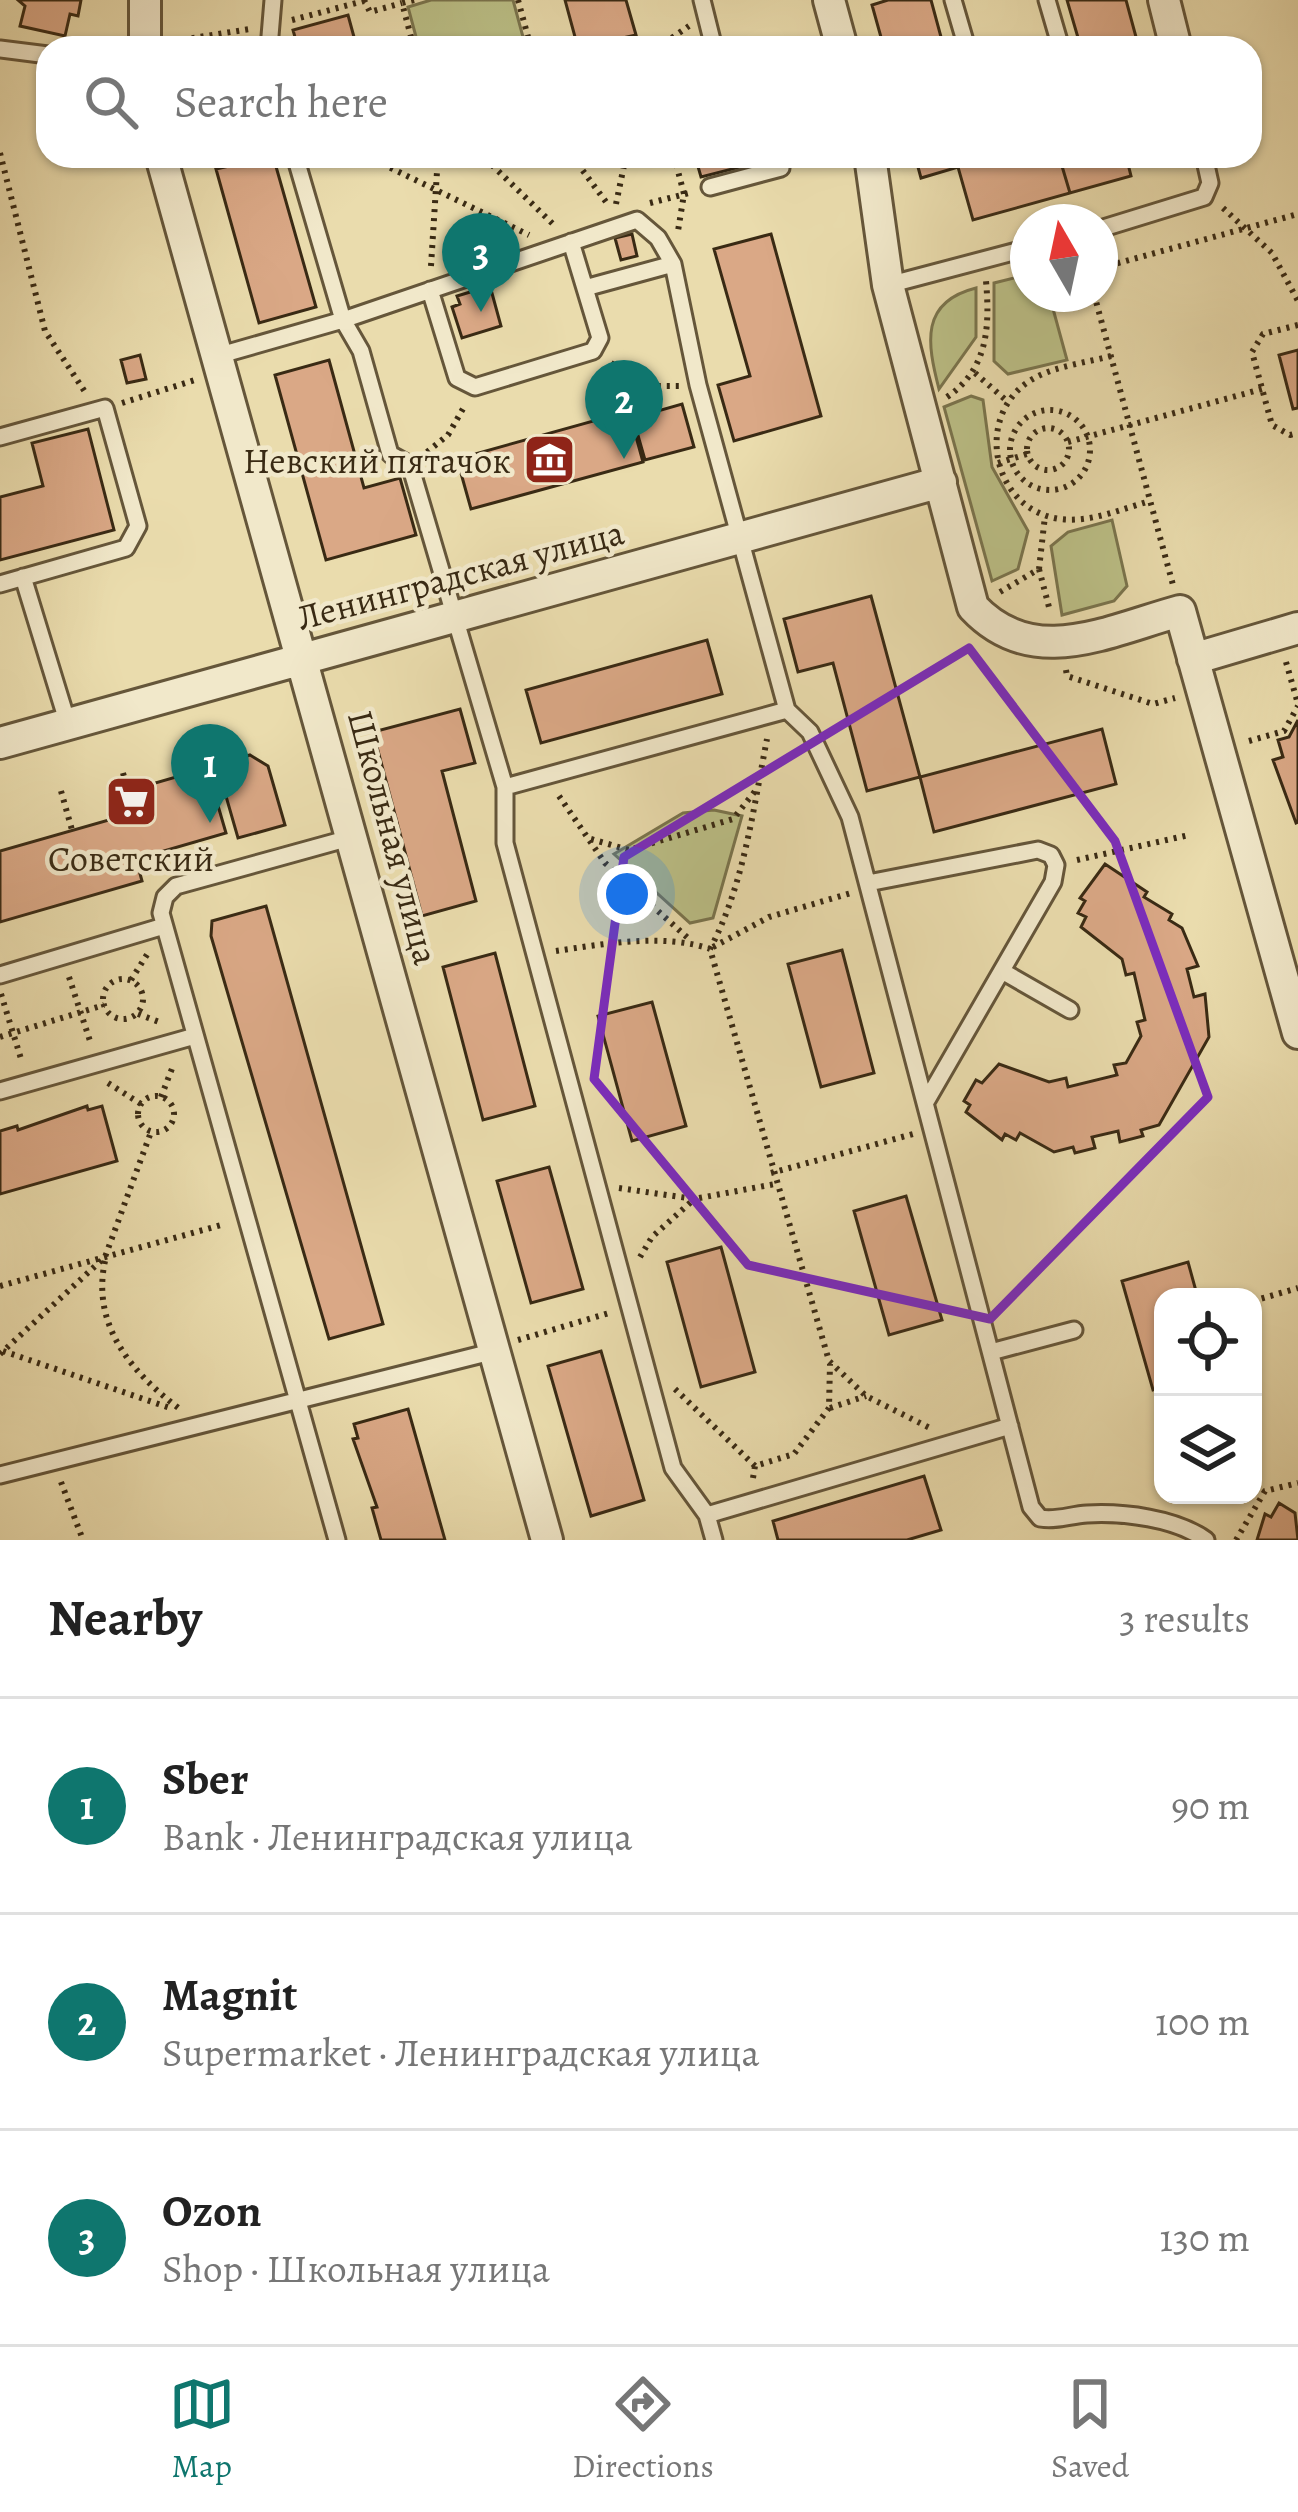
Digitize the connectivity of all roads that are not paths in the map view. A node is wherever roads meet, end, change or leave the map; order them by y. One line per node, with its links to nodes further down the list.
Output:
1 (145, 0): 7 (street)
2 (273, 0): 8 (lane)
3 (830, 0): 9 (street)
4 (953, 0): 10 (lane)
5 (1047, 0): 11 (lane)
6 (1164, 0): 12 (street)
7 (145, 36)
8 (270, 36)
9 (839, 36)
10 (964, 36)
11 (1058, 36)
12 (1173, 36)
13 (0, 50): 14 (lane)
14 (36, 54)
15 (164, 168): 29 (street, Школьная улица)
16 (299, 168): 28 (lane)
17 (781, 168): 20 (lane)
18 (872, 168): 25 (street)
19 (1207, 168): 21 (lane)
20 (710, 187)
21 (1118, 223)
22 (566, 236): 24 (lane); 26 (lane); 27 (lane)
23 (1010, 253): 25 (lane)
24 (673, 264): 26 (lane); 32 (lane)
25 (888, 285): 31 (street)
26 (585, 288): 27 (lane)
27 (430, 290): 28 (lane)
28 (343, 320): 29 (lane); 35 (lane)
29 (217, 356): 37 (street, Школьная улица)
30 (0, 437): 33 (lane)
31 (940, 482): 32 (street, Ленинградская улица); 38 (street)
32 (739, 537): 35 (street, Ленинградская улица); 39 (lane)
33 (23, 577): 34 (lane); 40 (lane)
34 (0, 584)
35 (452, 616): 37 (street, Ленинградская улица); 42 (lane)
36 (1298, 628): 38 (street)
37 (304, 657): 40 (street, Ленинградская улица); 43 (street, Школьная улица)
38 (1193, 659): 49 (street)
39 (779, 712): 42 (lane); 44 (lane)
40 (68, 724): 41 (street, Ленинградская улица)
41 (0, 743)
42 (505, 787): 59 (lane)
43 (353, 837): 45 (lane); 54 (street, Школьная улица)
44 (868, 883): 46 (lane); 52 (lane)
45 (164, 926): 47 (lane); 50 (lane)
46 (1002, 970): 48 (lane); 52 (lane)
47 (0, 975)
48 (1070, 1010)
49 (1298, 1033)
50 (195, 1036): 51 (lane); 56 (lane)
51 (0, 1091)
52 (927, 1100): 55 (lane)
53 (1074, 1330): 55 (lane)
54 (502, 1347): 56 (lane); 61 (street, Школьная улица)
55 (991, 1352): 57 (lane)
56 (297, 1400): 58 (lane); 60 (lane)
57 (1010, 1426): 59 (lane); 63 (lane)
58 (0, 1474)
59 (707, 1515): 62 (lane)
60 (337, 1540)
61 (547, 1540)
62 (714, 1540)
63 (1206, 1540)

